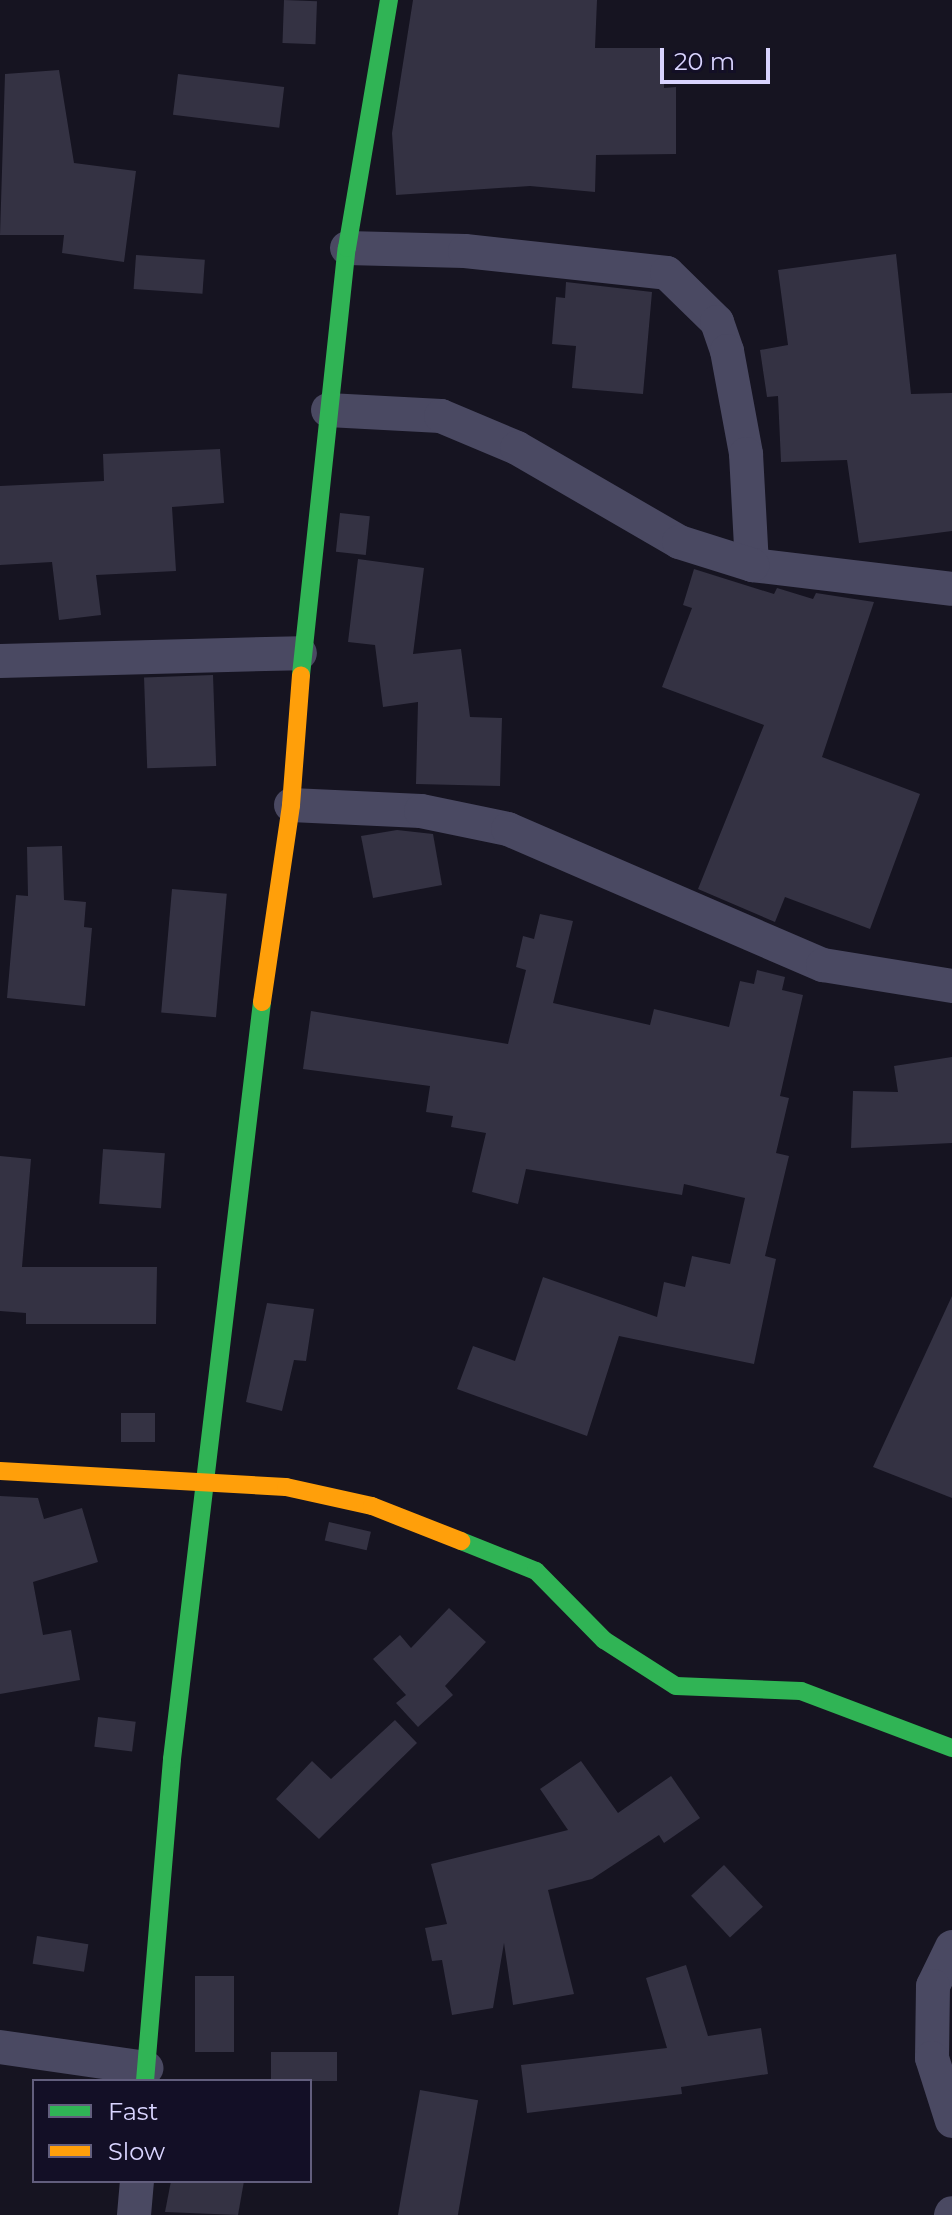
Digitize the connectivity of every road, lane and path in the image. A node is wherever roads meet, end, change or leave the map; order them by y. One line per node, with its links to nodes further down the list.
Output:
1 (389, 0): 2 (street)
2 (347, 248): 3 (street); 4 (street)
3 (328, 410): 4 (street); 6 (street)
4 (752, 565): 5 (street)
5 (952, 589)
6 (300, 653): 7 (street); 8 (street)
7 (0, 661)
8 (291, 805): 9 (street); 11 (street)
9 (952, 986)
10 (0, 1471): 11 (street)
11 (203, 1486): 12 (street); 15 (street)
12 (952, 1748)
13 (952, 1947): 16 (street)
14 (0, 2047): 15 (street)
15 (146, 2075)
16 (952, 2121)
17 (137, 2183): 18 (street)
18 (134, 2215)

